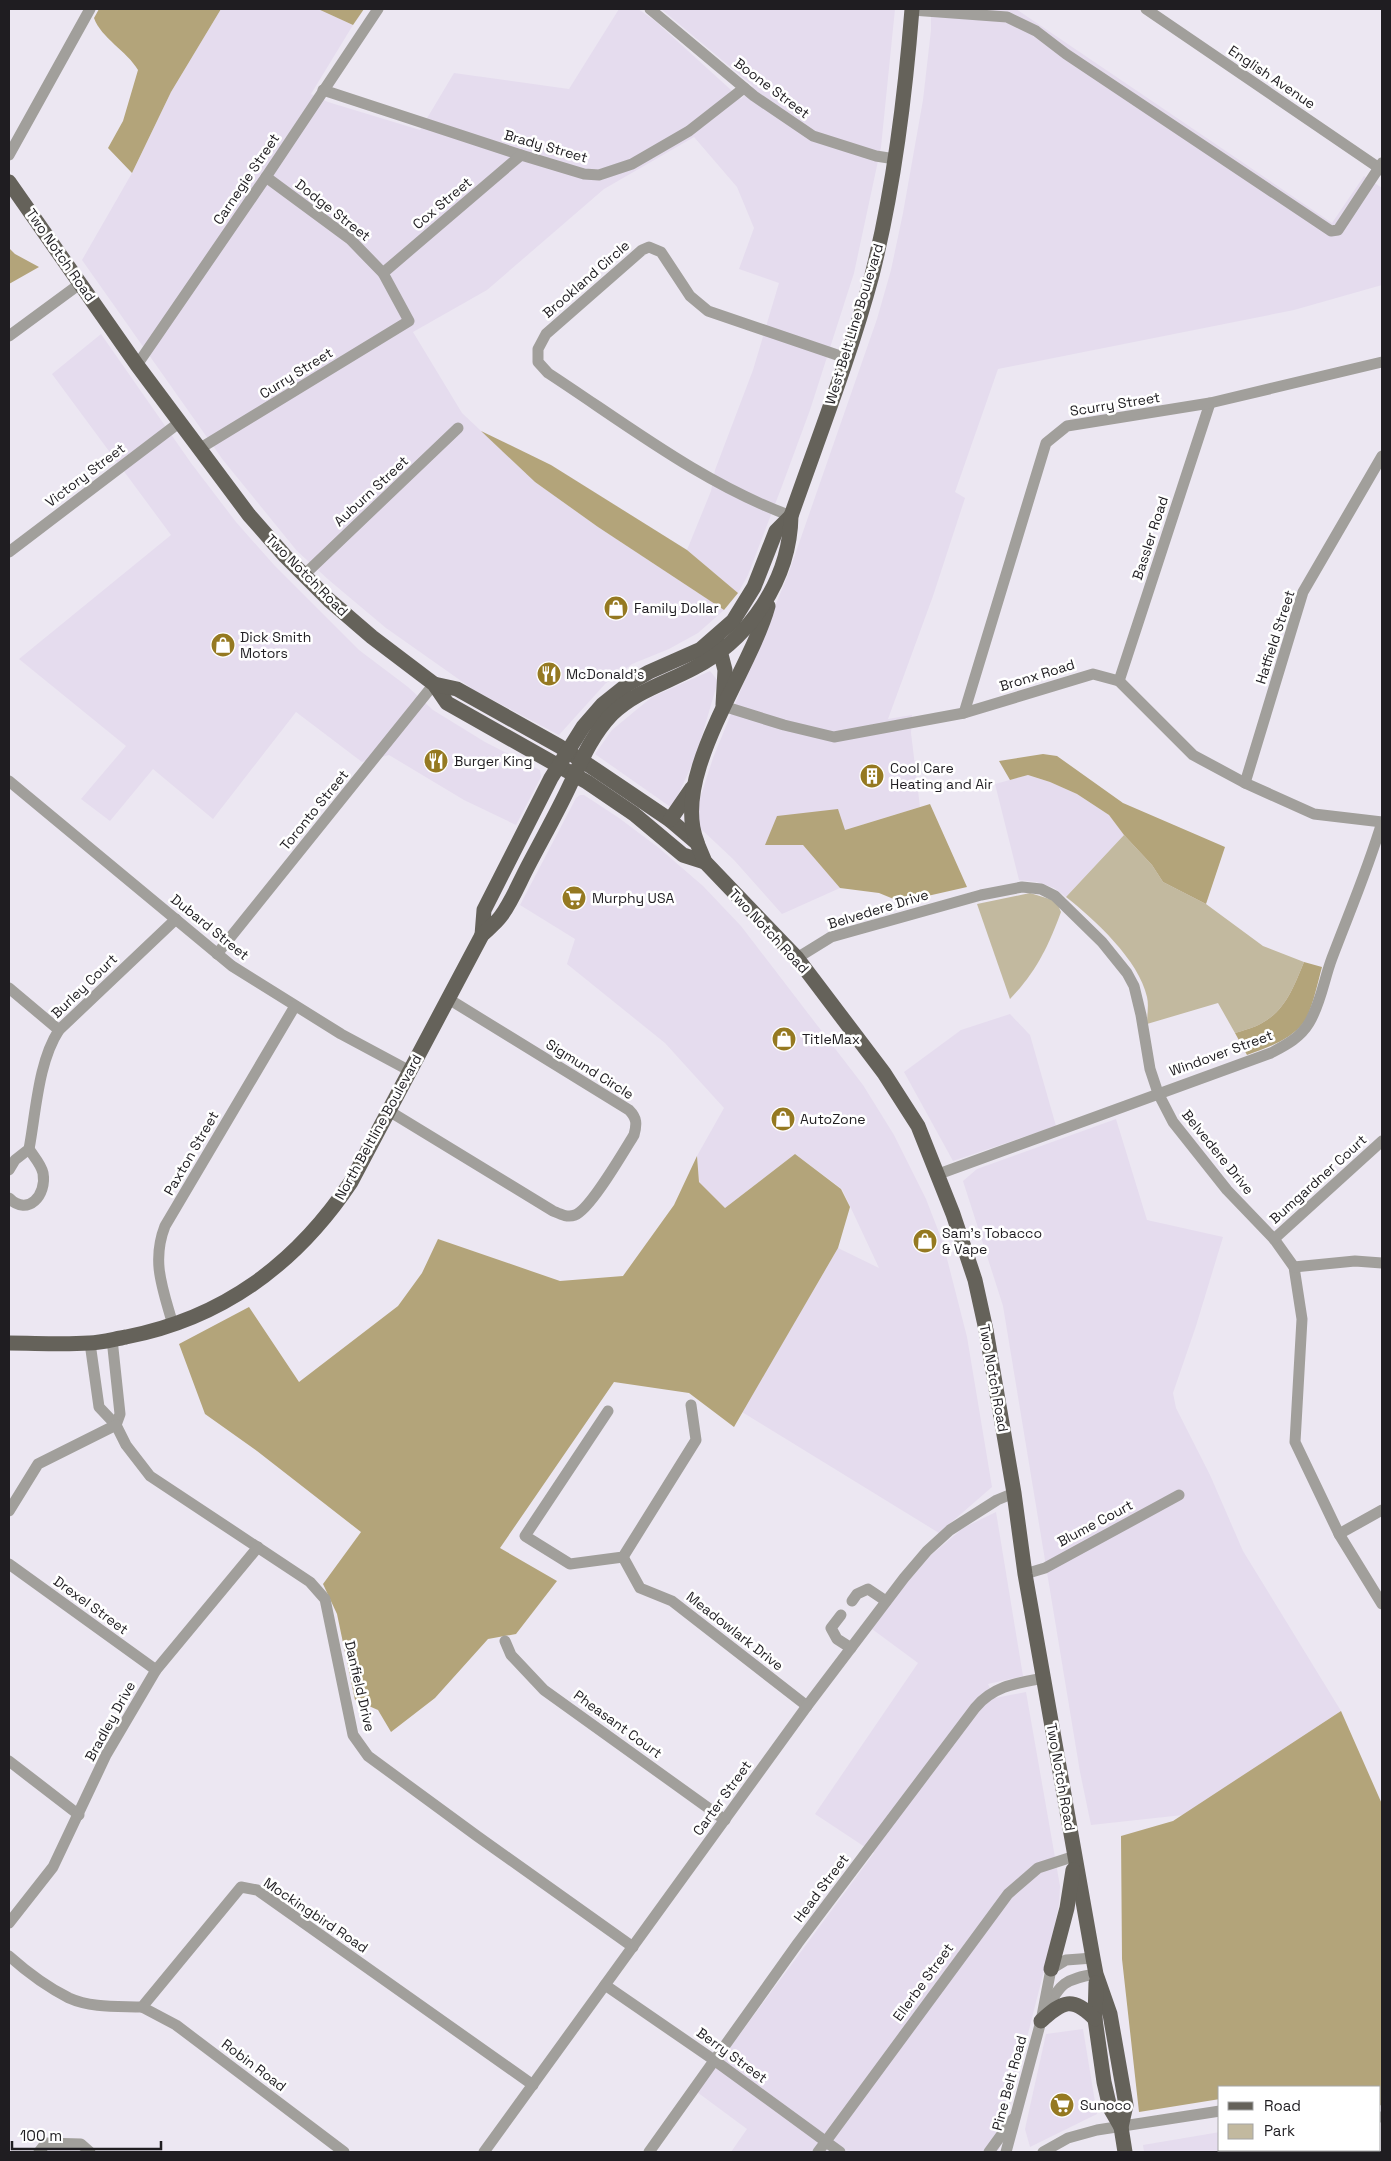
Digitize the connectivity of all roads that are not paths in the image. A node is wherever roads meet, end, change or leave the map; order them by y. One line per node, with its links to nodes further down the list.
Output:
1 (90, 9): 8 (street)
2 (378, 9): 7 (street, Carnegie Street)
3 (650, 9): 6 (street, Boone Street)
4 (1146, 9): 11 (street, English Avenue)
5 (912, 10): 10 (main road, West Belt Line Boulevard); 11 (street)
6 (744, 88): 9 (street, Brady Street); 10 (street, Boone Street)
7 (323, 90): 9 (street, Brady Street); 12 (street, Carnegie Street)
8 (9, 155)
9 (522, 155): 14 (street, Cox Street)
10 (894, 159): 18 (main road, West Belt Line Boulevard)
11 (1381, 167)
12 (266, 177): 14 (street, Dodge Street); 20 (street, Carnegie Street)
13 (9, 182): 15 (main road, Two Notch Road)
14 (383, 273): 16 (street, Dodge Street)
15 (80, 283): 17 (street); 20 (main road, Two Notch Road)
16 (409, 321): 24 (street, Curry Street)
17 (9, 336)
18 (846, 358): 26 (main road, West Belt Line Boulevard); 26 (street, Brookland Circle)
19 (1382, 362): 21 (street, Scurry Street)
20 (137, 365): 22 (main road, Two Notch Road)
21 (1210, 403): 32 (street, Bassler Road); 35 (street, Scurry Street)
22 (180, 422): 24 (main road, Two Notch Road); 27 (street, Victory Street)
23 (458, 428): 28 (street, Auburn Street)
24 (199, 449): 28 (main road, Two Notch Road)
25 (1382, 456): 41 (street, Hatfield Street)
26 (791, 516): 29 (main road, West Belt Line Boulevard); 30 (main road, West Belt Line Boulevard)
27 (9, 552)
28 (304, 575): 33 (main road, Two Notch Road)
29 (773, 588): 31 (main road, West Belt Line Boulevard); 34 (main road)
30 (717, 637): 31 (main road); 36 (main road, West Belt Line Boulevard)
31 (720, 652): 34 (main road); 37 (main road, West Belt Line Boulevard)
32 (1119, 681): 35 (street, Bronx Road); 41 (street)
33 (434, 684): 36 (main road, Two Notch Road); 38 (main road, Two Notch Road); 49 (street, Toronto Street)
34 (723, 706): 35 (street, Bronx Road); 42 (main road)
35 (964, 713)
36 (563, 749): 37 (main road, Two Notch Road); 38 (main road, West Belt Line Boulevard)
37 (583, 756): 39 (main road, North Beltline Boulevard); 43 (main road, Two Notch Road)
38 (554, 772): 39 (main road, Two Notch Road); 48 (main road, West Belt Line Boulevard)
39 (580, 779): 46 (main road, Two Notch Road); 48 (main road, North Beltline Boulevard)
40 (9, 781): 47 (street, Dubard Street)
41 (1245, 783): 44 (street)
42 (692, 787): 43 (main road); 45 (main road)
43 (670, 820): 45 (main road, Two Notch Road)
44 (1382, 822): 56 (street, Windover Street)
45 (697, 843): 46 (main road, Two Notch Road)
46 (705, 862): 50 (main road, Two Notch Road)
47 (176, 919): 49 (street, Dubard Street); 54 (street, Burley Court)
48 (482, 935): 52 (main road, North Beltline Boulevard)
49 (216, 954): 53 (street, Dubard Street)
50 (797, 958): 56 (street, Belvedere Drive); 61 (main road, Two Notch Road)
51 (9, 988): 54 (street)
52 (448, 998): 55 (main road, North Beltline Boulevard); 57 (street, Sigmund Circle)
53 (295, 1006): 55 (street, Dubard Street); 66 (street, Paxton Street)
54 (59, 1030): 59 (street, Burley Court)
55 (410, 1070): 57 (main road, North Beltline Boulevard)
56 (1158, 1092): 61 (street, Windover Street); 63 (street, Belvedere Drive)
57 (389, 1110): 66 (main road, North Beltline Boulevard)
58 (1382, 1141): 63 (street, Bumgardner Court)
59 (29, 1150): 60 (street); 62 (street)
60 (9, 1170)
61 (936, 1175): 73 (main road, Two Notch Road)
62 (9, 1198)
63 (1274, 1239): 65 (street, Belvedere Drive)
64 (1382, 1263): 65 (street)
65 (1294, 1267): 77 (street, Belvedere Drive)
66 (172, 1325): 67 (main road, North Beltline Boulevard)
67 (112, 1339): 69 (main road, North Beltline Boulevard); 72 (street)
68 (9, 1343): 69 (main road, North Beltline Boulevard)
69 (90, 1344): 72 (street, Danfield Drive)
70 (691, 1405): 79 (street)
71 (608, 1411): 79 (street)
72 (116, 1425): 76 (street); 78 (street, Danfield Drive)
73 (1014, 1493): 81 (main road, Two Notch Road); 83 (street, Carter Street)
74 (1179, 1495): 81 (street, Blume Court)
75 (1382, 1510): 77 (street)
76 (9, 1511)
77 (1339, 1534): 84 (street, Belvedere Drive)
78 (258, 1548): 88 (street, Bradley Drive); 96 (street, Danfield Drive)
79 (623, 1557): 90 (street, Meadowlark Drive)
80 (9, 1564): 88 (street, Drexel Street)
81 (1025, 1574): 89 (main road, Two Notch Road)
82 (852, 1601): 83 (street)
83 (886, 1601): 87 (street, Carter Street)
84 (1382, 1604)
85 (841, 1615): 87 (street)
86 (505, 1641): 93 (street, Pheasant Court)
87 (851, 1648): 90 (street, Carter Street)
88 (156, 1670): 92 (street, Bradley Drive)
89 (1044, 1678): 94 (main road, Two Notch Road); 105 (street, Head Street)
90 (807, 1706): 93 (street, Carter Street)
91 (9, 1761): 92 (street)
92 (79, 1815): 95 (street, Bradley Drive)
93 (725, 1820): 96 (street, Carter Street)
94 (1075, 1856): 98 (main road, Two Notch Road); 99 (main road); 110 (street, Ellerbe Street)
95 (9, 1922)
96 (633, 1946): 101 (street, Carter Street)
97 (9, 1956): 102 (street)
98 (1093, 1958): 99 (street); 100 (main road, Two Notch Road)
99 (1051, 1969): 104 (street, Pine Belt Road)
100 (1096, 1974): 103 (main road, Two Notch Road); 104 (street, Pine Belt Road); 109 (main road, Two Notch Road)
101 (606, 1984): 105 (street, Berry Street); 106 (street, Carter Street)
102 (142, 2007): 106 (street, Mockingbird Road); 113 (street, Robin Road)
103 (1095, 2019): 104 (main road); 109 (main road, Two Notch Road)
104 (1040, 2021): 108 (street, Pine Belt Road)
105 (714, 2060): 110 (street, Berry Street); 115 (street, Head Street)
106 (534, 2085): 114 (street, Carter Street)
107 (1218, 2111): 109 (street)
108 (1017, 2114): 118 (street); 119 (street, Pine Belt Road)
109 (1121, 2127): 120 (street); 121 (main road, Two Notch Road)
110 (825, 2141): 116 (street, Ellerbe Street); 117 (street, Berry Street)
111 (39, 2152): 112 (street)
112 (90, 2152)
113 (344, 2152)
114 (484, 2152)
115 (649, 2152)
116 (818, 2152)
117 (840, 2152)
118 (989, 2152)
119 (1006, 2152)
120 (1043, 2152)
121 (1125, 2152)

